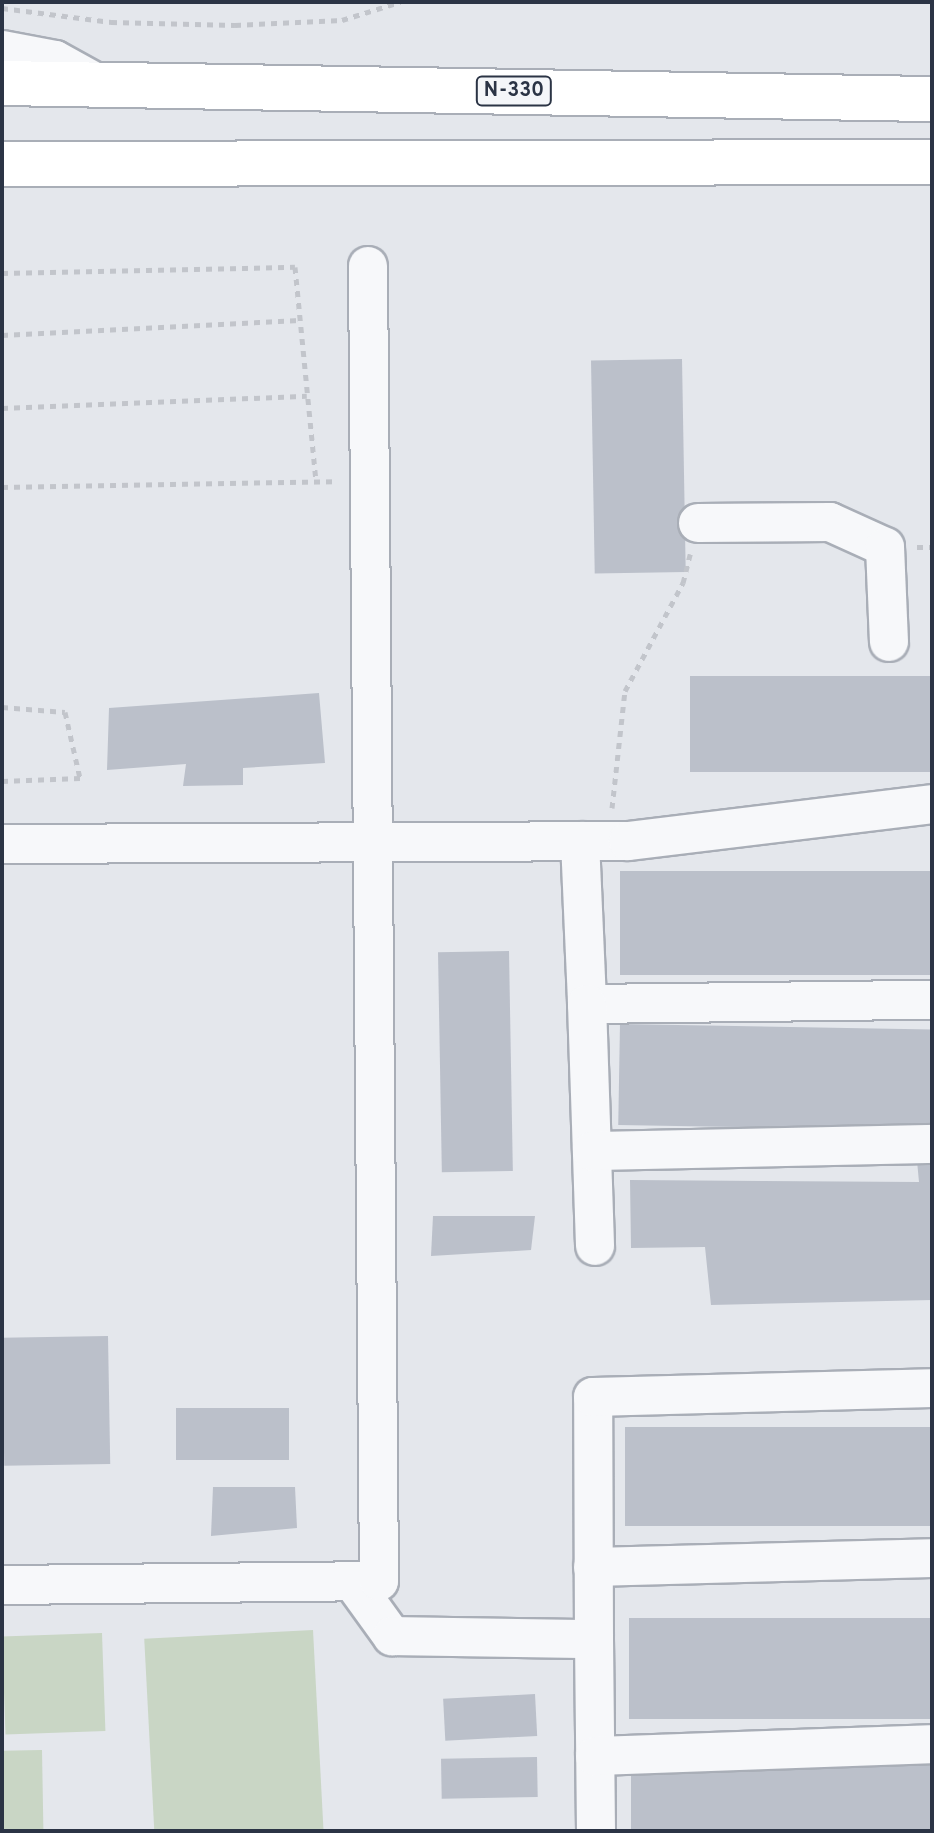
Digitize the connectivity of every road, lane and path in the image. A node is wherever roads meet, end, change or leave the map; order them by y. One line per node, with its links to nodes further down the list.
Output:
1 (400, 2): 2 (path)
2 (2, 8)
3 (2, 50): 5 (lane)
4 (2, 83): 5 (highway, N-330)
5 (97, 83): 6 (highway, N-330)
6 (932, 99)
7 (932, 162): 8 (highway)
8 (2, 164)
9 (368, 266): 15 (lane)
10 (2, 273): 11 (path)
11 (300, 320): 12 (path); 13 (path)
12 (2, 335)
13 (307, 396): 14 (path); 16 (path)
14 (2, 408)
15 (371, 481): 16 (path); 24 (lane)
16 (316, 482): 17 (path)
17 (2, 487)
18 (698, 523): 19 (lane); 23 (path)
19 (889, 642)
20 (2, 707): 21 (path)
21 (2, 781)
22 (932, 804): 23 (lane)
23 (594, 841): 24 (lane); 27 (lane)
24 (375, 842): 25 (lane); 34 (lane)
25 (2, 844)
26 (932, 1000): 27 (lane)
27 (587, 1004): 29 (lane)
28 (932, 1144): 29 (lane)
29 (592, 1151): 30 (lane)
30 (595, 1246)
31 (932, 1388): 33 (lane)
32 (932, 1558): 33 (lane)
33 (593, 1567): 36 (lane)
34 (353, 1582): 35 (lane); 36 (lane)
35 (2, 1585)
36 (594, 1639): 38 (lane)
37 (932, 1744): 38 (lane)
38 (595, 1756): 39 (lane)
39 (596, 1831)

